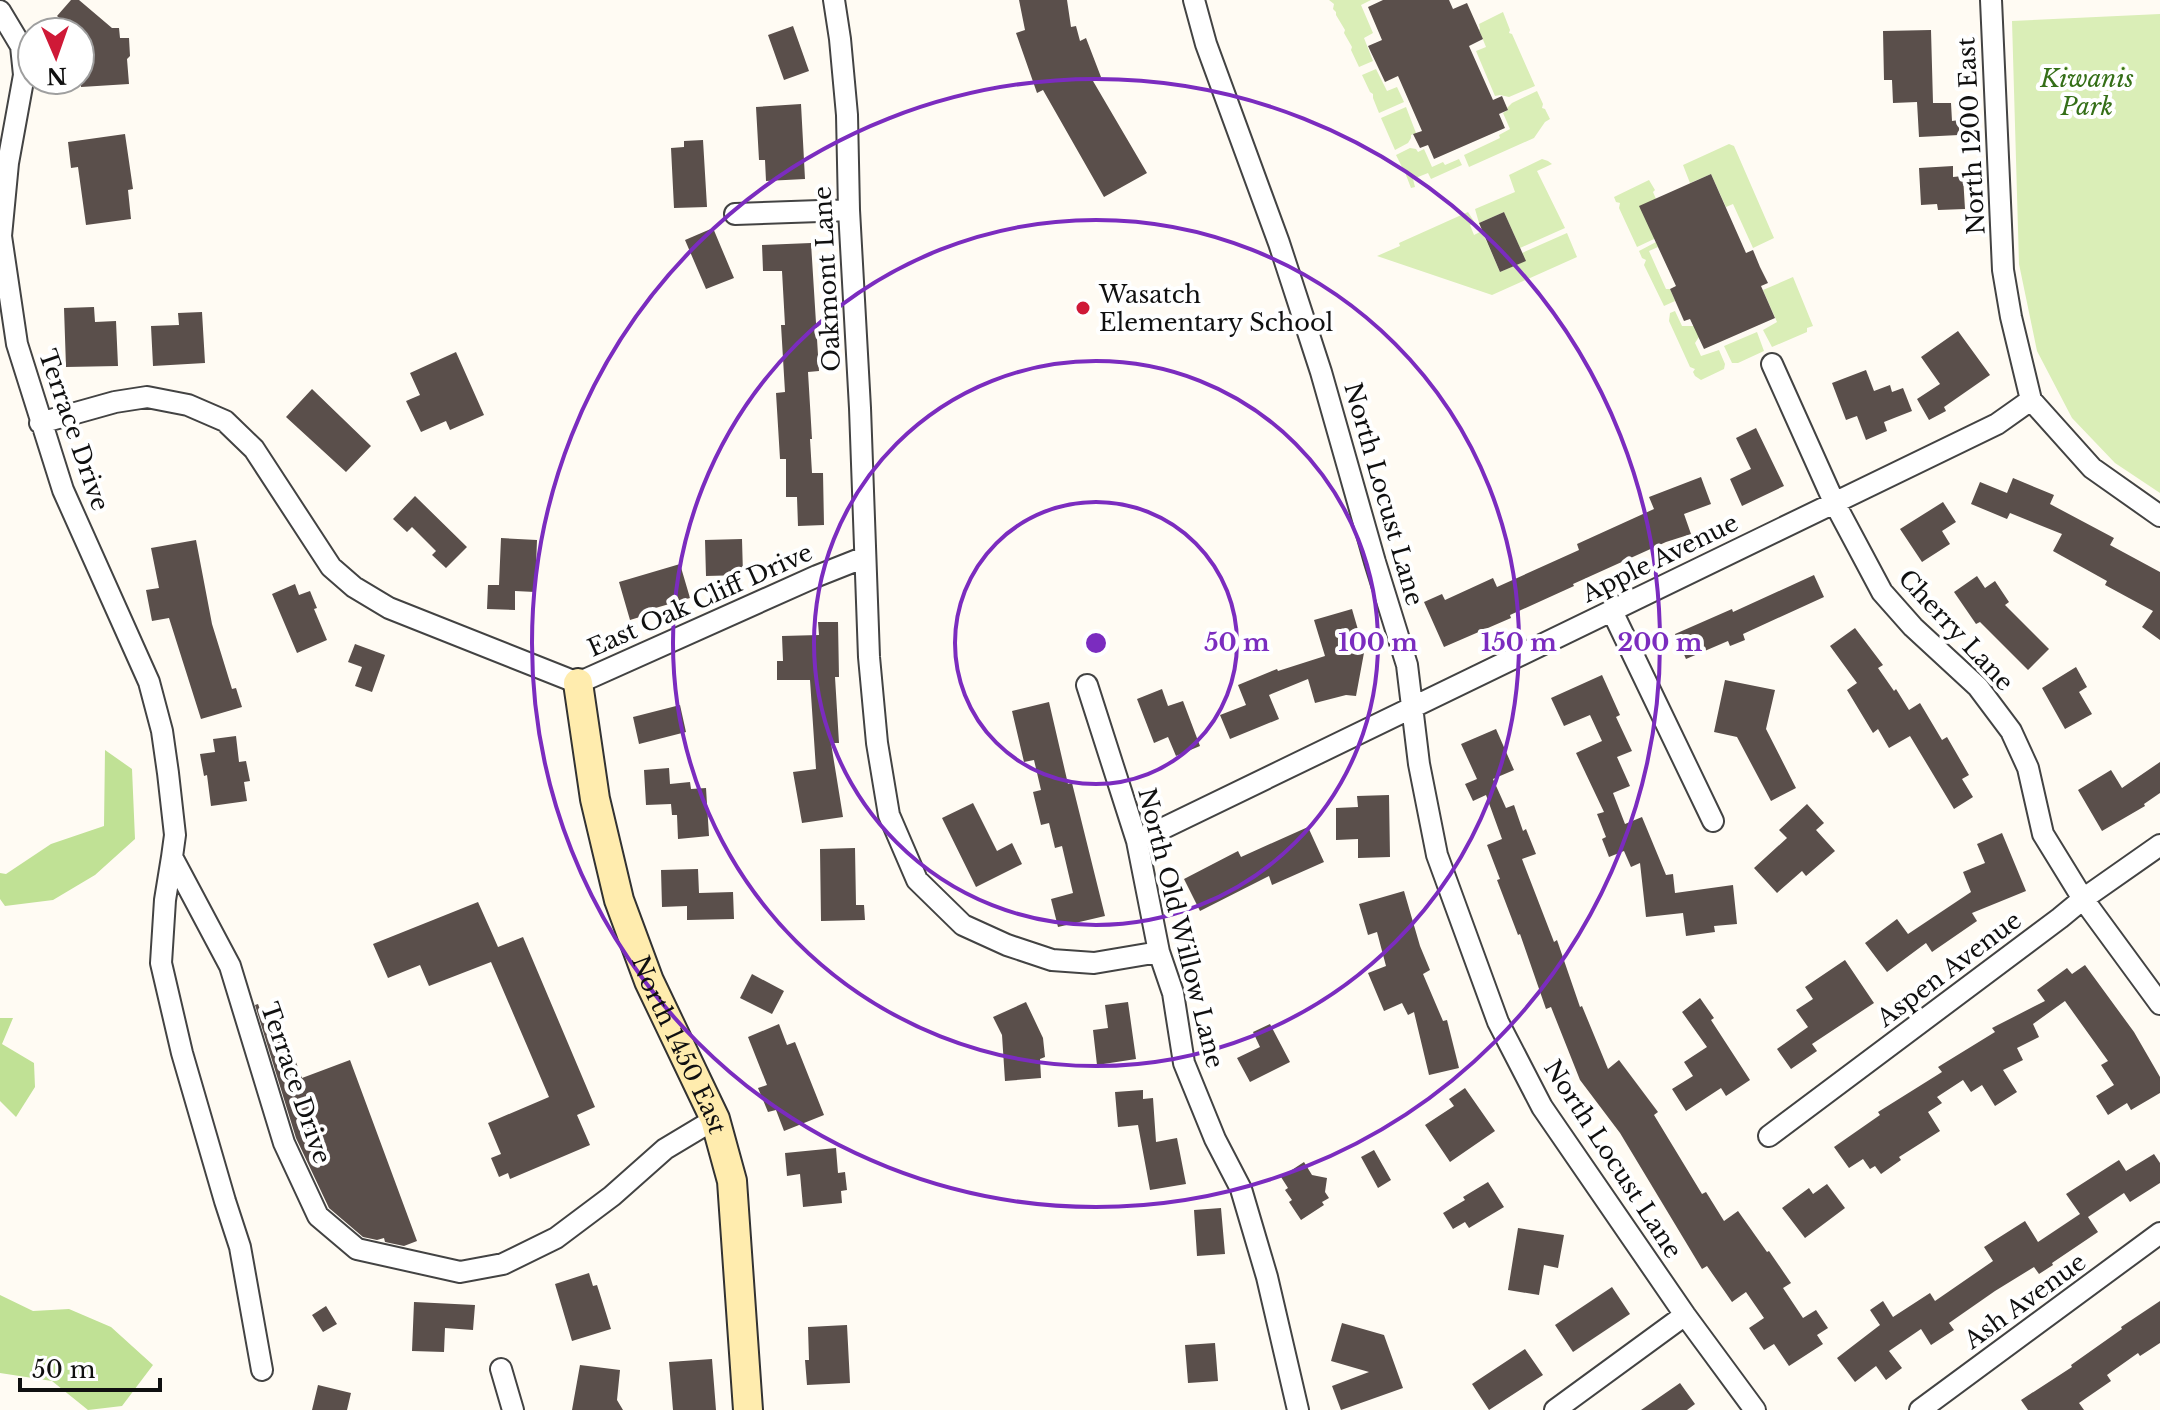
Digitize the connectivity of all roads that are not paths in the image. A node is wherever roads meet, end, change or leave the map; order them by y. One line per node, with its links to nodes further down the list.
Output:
1 (834, 0): 5 (street, Oakmont Lane)
2 (1194, 0): 16 (street, North Locust Lane)
3 (1991, 0): 8 (street, North 1200 East)
4 (0, 11): 9 (street, Terrace Drive)
5 (849, 210): 6 (street); 12 (street, Oakmont Lane)
6 (735, 214)
7 (1772, 364): 10 (street, Cherry Lane)
8 (2031, 400): 10 (street, Apple Avenue); 11 (street)
9 (40, 423): 14 (street, East Oak Cliff Drive); 20 (street, Terrace Drive)
10 (1834, 502): 13 (street, Apple Avenue); 21 (street, Cherry Lane)
11 (2160, 516)
12 (865, 557): 14 (street, East Oak Cliff Drive); 22 (street, Oakmont Lane)
13 (1612, 611): 16 (street, Apple Avenue); 17 (street)
14 (578, 683): 24 (street, North 1450 East)
15 (1087, 685): 18 (street, North Old Willow Lane)
16 (1413, 708): 18 (street, Apple Avenue); 27 (street, North Locust Lane)
17 (1713, 821)
18 (1137, 841): 22 (street, North Old Willow Lane)
19 (2160, 845): 21 (street, Aspen Avenue)
20 (172, 857): 24 (street, Terrace Drive); 29 (street, Terrace Drive)
21 (2083, 899): 23 (street, Cherry Lane); 25 (street, Aspen Avenue)
22 (1159, 952): 32 (street, North Old Willow Lane)
23 (2160, 1004)
24 (715, 1119): 31 (street, North 1450 East)
25 (1769, 1136)
26 (2160, 1233): 35 (street, Ash Avenue)
27 (1685, 1315): 33 (street); 34 (street, North Locust Lane)
28 (501, 1369): 30 (street)
29 (262, 1370)
30 (513, 1410)
31 (748, 1410)
32 (1298, 1410)
33 (1555, 1410)
34 (1755, 1410)
35 (1920, 1410)

